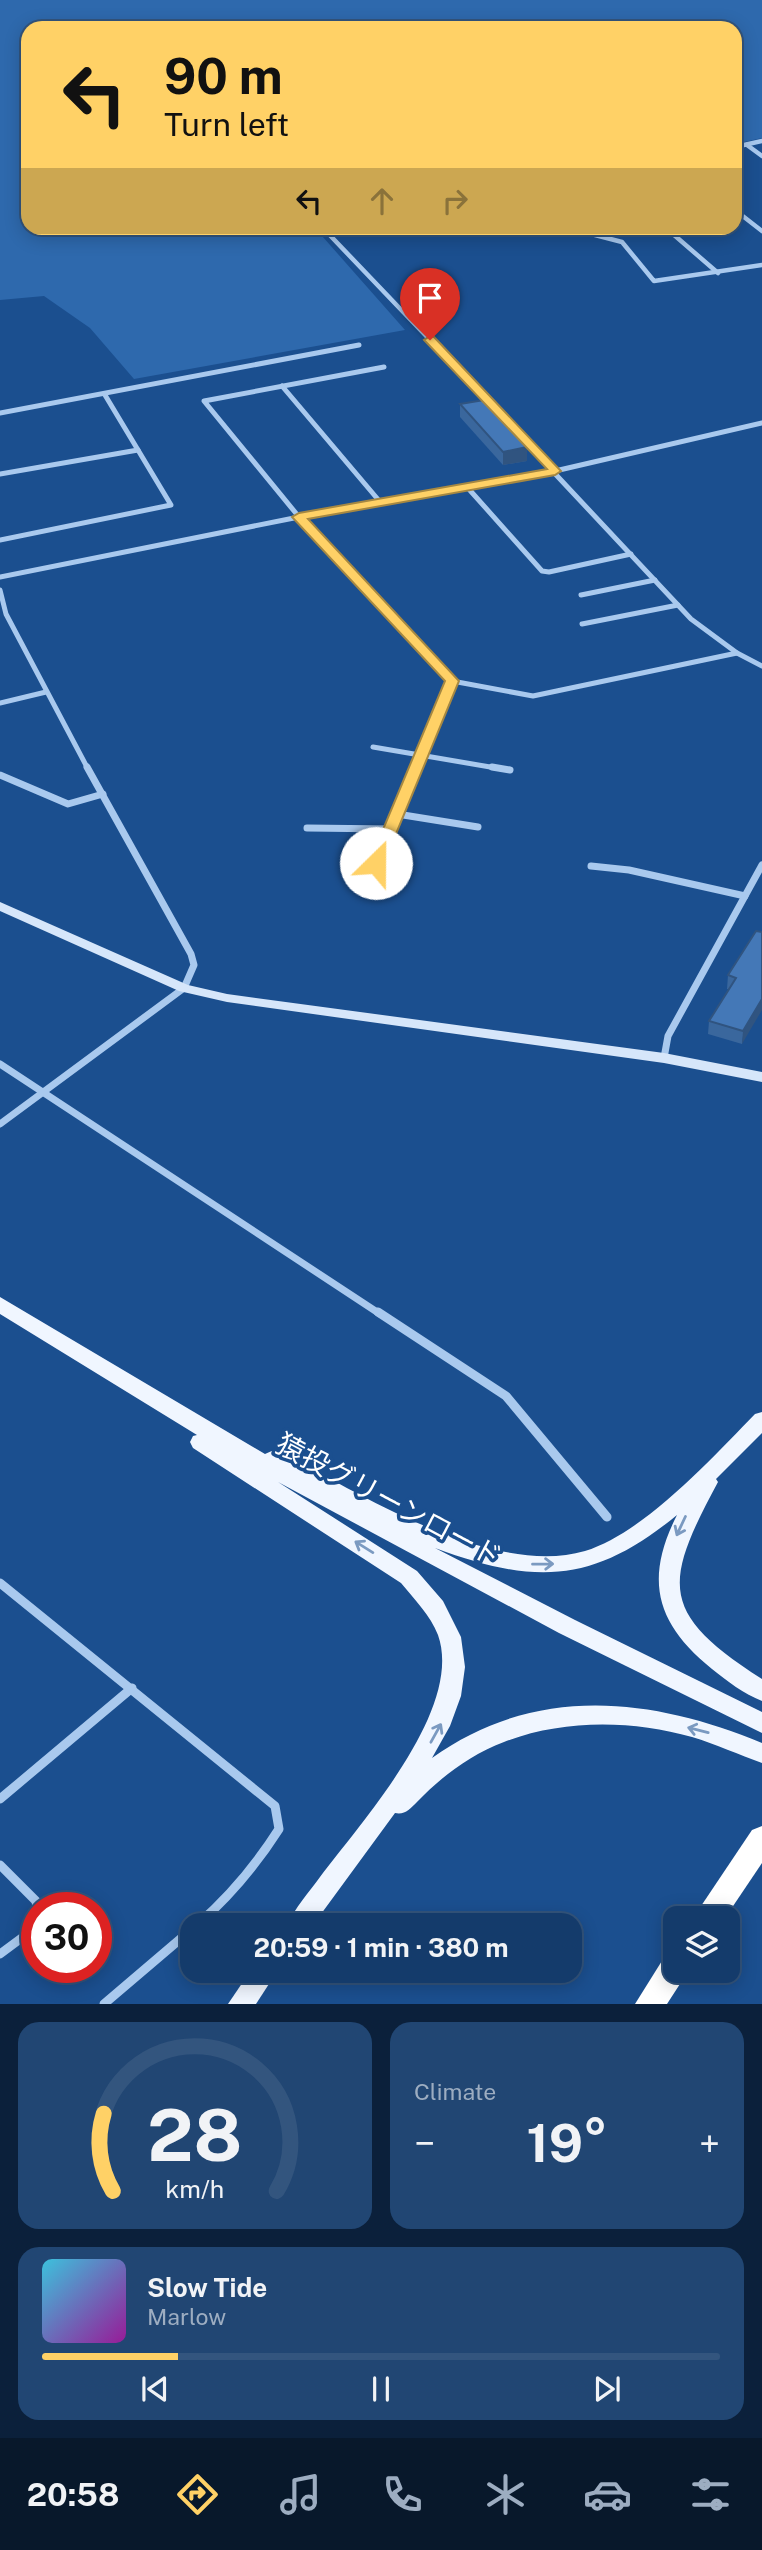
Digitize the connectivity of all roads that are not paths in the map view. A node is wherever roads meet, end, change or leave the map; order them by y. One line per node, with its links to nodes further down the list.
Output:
1 (762, 141): 2 (street)
2 (747, 145): 3 (street); 4 (street)
3 (742, 146)
4 (762, 156)
5 (742, 215): 6 (street)
6 (762, 231)
7 (330, 235): 19 (street)
8 (598, 235): 11 (street)
9 (674, 235): 11 (street)
10 (762, 265): 11 (street)
11 (718, 273)
12 (359, 345): 15 (street)
13 (384, 367): 14 (street)
14 (282, 386): 22 (street); 23 (street)
15 (106, 395): 16 (street); 18 (street)
16 (0, 413)
17 (762, 423): 19 (street)
18 (138, 450): 20 (street); 24 (street)
19 (555, 471): 21 (street); 25 (street)
20 (0, 474)
21 (467, 487): 22 (street); 25 (street)
22 (381, 503): 23 (street)
23 (299, 517): 26 (street); 35 (street)
24 (0, 540)
25 (631, 554): 27 (street)
26 (0, 578)
27 (655, 580): 29 (street); 30 (street)
28 (0, 590): 31 (street)
29 (581, 596)
30 (678, 606): 32 (street); 33 (street)
31 (3, 615): 36 (street)
32 (582, 624)
33 (737, 653): 34 (street); 35 (street)
34 (762, 666)
35 (453, 681): 39 (street)
36 (46, 692): 37 (street); 42 (street)
37 (0, 703)
38 (373, 747): 39 (street)
39 (422, 755): 40 (street); 43 (street)
40 (510, 770)
41 (0, 775): 42 (street)
42 (103, 794): 52 (street)
43 (397, 814): 44 (street); 46 (street)
44 (478, 827)
45 (307, 828): 46 (street)
46 (391, 829): 47 (street)
47 (376, 863)
48 (762, 865): 50 (street)
49 (591, 866): 50 (street)
50 (745, 896): 53 (street)
51 (0, 906): 52 (street)
52 (184, 988): 53 (street); 56 (street)
53 (664, 1058): 55 (street)
54 (0, 1064): 56 (street)
55 (762, 1077)
56 (44, 1093): 57 (street); 63 (street)
57 (0, 1124)
58 (0, 1304): 59 (main road, 猿投グリーンロード)
59 (34, 1326): 60 (main road, 猿投グリーンロード); 71 (main road, one-way to 59)
60 (124, 1382): 62 (main road, one-way to 62); 67 (main road, 猿投グリーンロード)
61 (762, 1420): 62 (main road)
62 (716, 1468): 66 (main road, one-way to 66)
63 (607, 1517)
64 (0, 1583): 65 (street)
65 (132, 1688): 69 (street); 75 (street)
66 (762, 1691)
67 (762, 1723)
68 (762, 1752): 71 (main road, one-way to 71)
69 (0, 1799)
70 (762, 1839): 74 (highway)
71 (355, 1849): 76 (main road)
72 (0, 1866): 73 (street)
73 (27, 1892)
74 (716, 1906)
75 (211, 1913)
76 (308, 1913)
77 (21, 1938): 79 (street)
78 (180, 1939): 82 (street)
79 (0, 1954)
80 (256, 1983): 83 (main road)
81 (664, 1983): 84 (highway)
82 (104, 2004)
83 (241, 2004)
84 (650, 2004)

